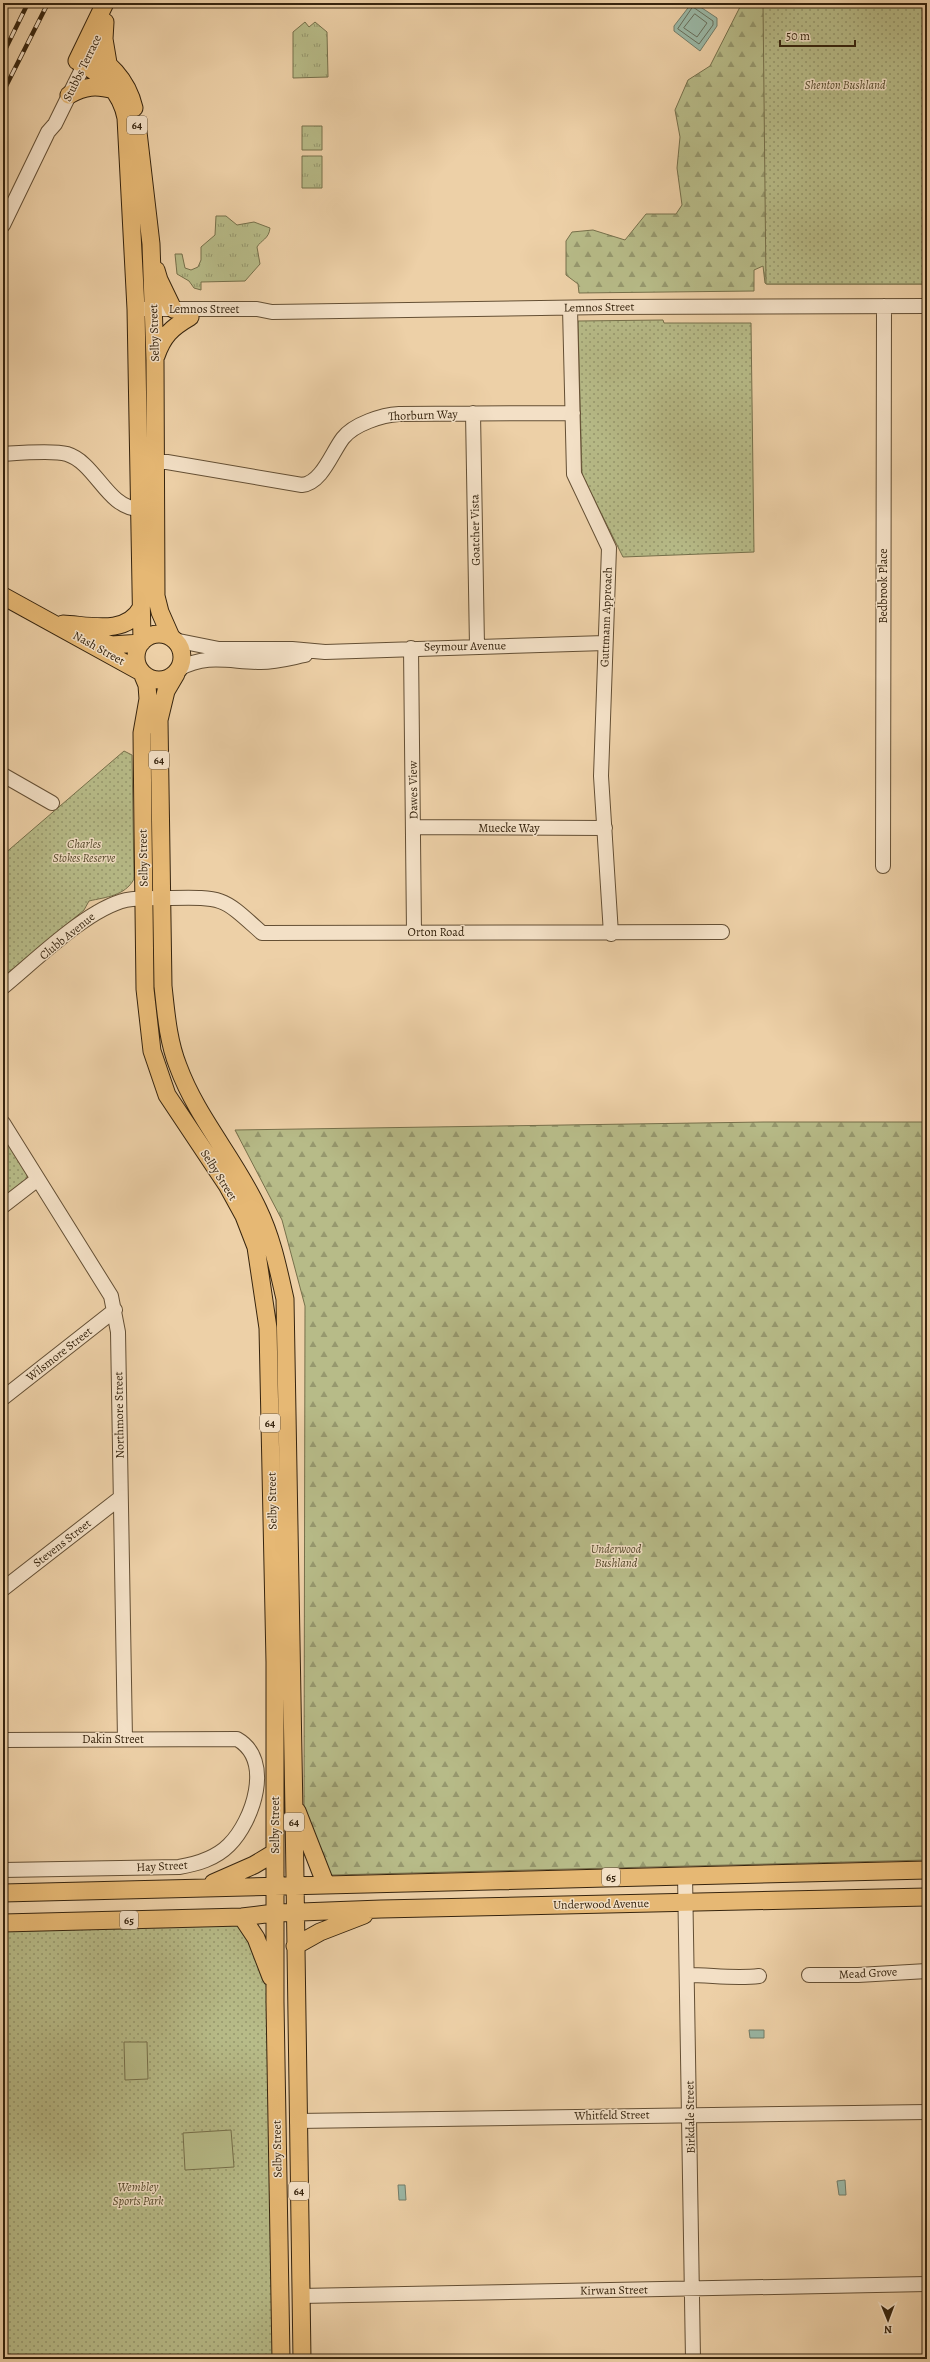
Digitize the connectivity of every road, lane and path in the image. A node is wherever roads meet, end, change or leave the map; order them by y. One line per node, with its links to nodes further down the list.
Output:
1 (105, 3): 4 (main road, Stubbs Terrace)
2 (114, 3): 3 (main road, Stubbs Terrace)
3 (105, 22): 4 (main road, Stubbs Terrace); 5 (main road)
4 (84, 56): 5 (main road, Selby Street / 64); 6 (main road, Selby Street / 64); 7 (street, Stubbs Terrace); 8 (street, Stubbs Terrace)
5 (108, 63): 10 (main road, Selby Street / 64)
6 (114, 90): 7 (main road); 16 (main road, Selby Street / 64)
7 (69, 95): 8 (street, Stubbs Terrace)
8 (48, 132): 9 (street, Stubbs Terrace)
9 (3, 225)
10 (151, 244): 14 (main road); 16 (main road, Selby Street / 64)
11 (884, 306): 12 (street, Lemnos Street); 13 (street, Lemnos Street); 40 (street, Bedbrook Place)
12 (927, 306)
13 (570, 308): 15 (street, Lemnos Street); 19 (street, Guttmann Approach)
14 (173, 309): 15 (street, Lemnos Street); 16 (street, Lemnos Street)
15 (272, 312): 17 (street, Lemnos Street)
16 (144, 314): 17 (street, Lemnos Street); 18 (main road, Selby Street / 64); 22 (main road, Selby Street / 64)
17 (190, 317): 18 (main road)
18 (155, 360): 23 (main road, Selby Street / 64)
19 (573, 413): 20 (street, Thorburn Way); 30 (street, Guttmann Approach)
20 (473, 414): 23 (street, Thorburn Way); 31 (street, Goatcher Vista)
21 (3, 454): 24 (street)
22 (138, 462): 23 (street, Thorburn Way); 24 (main road, Selby Street / 64)
23 (156, 462): 28 (main road, Selby Street)
24 (139, 509): 26 (main road, Selby Street)
25 (3, 596): 27 (main road, Nash Street)
26 (141, 608): 27 (main road); 29 (main road, Selby Street)
27 (56, 624): 29 (main road, Nash Street); 35 (main road, Nash Street)
28 (172, 639): 29 (main road); 33 (street, Seymour Avenue); 34 (main road, 64)
29 (141, 642): 35 (main road, 64)
30 (605, 644): 31 (street, Seymour Avenue); 39 (street, Guttmann Approach)
31 (477, 646): 32 (street, Seymour Avenue)
32 (411, 648): 33 (street, Seymour Avenue); 38 (street, Dawes View)
33 (325, 652): 34 (street, Seymour Avenue)
34 (177, 671): 35 (main road); 42 (main road, Selby Street / 64)
35 (141, 672): 41 (main road, Selby Street / 64)
36 (3, 775): 37 (street)
37 (52, 803)
38 (413, 827): 39 (street, Muecke Way); 43 (street, Dawes View)
39 (604, 828): 45 (street, Guttmann Approach)
40 (883, 866)
41 (144, 898): 42 (street, Clubb Avenue); 46 (street, Clubb Avenue); 48 (main road, Selby Street / 64)
42 (162, 898): 43 (street, Orton Road); 47 (main road, Selby Street / 64)
43 (414, 932): 45 (street, Orton Road)
44 (722, 932): 45 (street, Orton Road)
45 (612, 934)
46 (3, 987)
47 (171, 1045): 48 (main road); 54 (main road, Selby Street / 64)
48 (152, 1051): 55 (main road, Selby Street / 64)
49 (3, 1123): 50 (street, Northmore Street)
50 (38, 1179): 51 (street); 52 (street, Northmore Street)
51 (3, 1206)
52 (115, 1310): 53 (street, Wilsmore Street); 56 (street, Northmore Street)
53 (3, 1398)
54 (290, 1493): 55 (main road); 58 (main road, Selby Street / 64)
55 (272, 1494): 59 (main road, Selby Street / 64)
56 (120, 1498): 57 (street, Stevens Street); 61 (street, Northmore Street)
57 (3, 1589)
58 (293, 1691): 59 (main road); 63 (main road, Selby Street / 64)
59 (275, 1692): 64 (main road, Selby Street / 64)
60 (224, 1738): 61 (street, Dakin Street); 65 (street, Hay Street)
61 (125, 1739): 62 (street, Dakin Street)
62 (3, 1740)
63 (294, 1803): 68 (main road); 70 (main road, Selby Street / 64)
64 (274, 1853): 69 (main road, Selby Street / 64); 71 (main road)
65 (3, 1870)
66 (927, 1870): 67 (main road, 65)
67 (685, 1875): 68 (main road, 65); 74 (street, Birkdale Street)
68 (326, 1885): 70 (main road, 65)
69 (274, 1886): 70 (main road, 65); 71 (main road, Hay Street / 65); 77 (main road, Selby Street / 64)
70 (295, 1886): 76 (main road, Selby Street / 64)
71 (203, 1887): 72 (main road, Hay Street / 65)
72 (3, 1893)
73 (927, 1897): 74 (main road, Underwood Avenue / 65)
74 (686, 1902): 75 (main road, Underwood Avenue / 65); 82 (street, Birkdale Street)
75 (381, 1909): 76 (main road, Underwood Avenue / 65); 80 (main road)
76 (296, 1912): 77 (main road, Underwood Avenue / 65); 80 (main road, Selby Street / 64)
77 (274, 1913): 78 (main road, 65); 85 (main road, Selby Street / 64)
78 (242, 1917): 79 (main road, 65); 85 (main road)
79 (3, 1923)
80 (295, 1946): 88 (main road, Selby Street / 64)
81 (927, 1971): 83 (street, Mead Grove)
82 (687, 1975): 84 (street); 87 (street, Birkdale Street)
83 (809, 1975)
84 (759, 1976)
85 (275, 1988): 92 (main road, Selby Street / 64)
86 (927, 2112): 87 (street, Whitfeld Street)
87 (689, 2114): 88 (street, Whitfeld Street); 90 (street, Birkdale Street)
88 (297, 2121): 91 (main road, Selby Street / 64)
89 (927, 2284): 90 (street, Kirwan Street)
90 (693, 2289): 91 (street, Kirwan Street); 94 (street, Birkdale Street)
91 (300, 2296): 93 (main road, Selby Street / 64)
92 (281, 2359)
93 (302, 2359)
94 (693, 2359)

